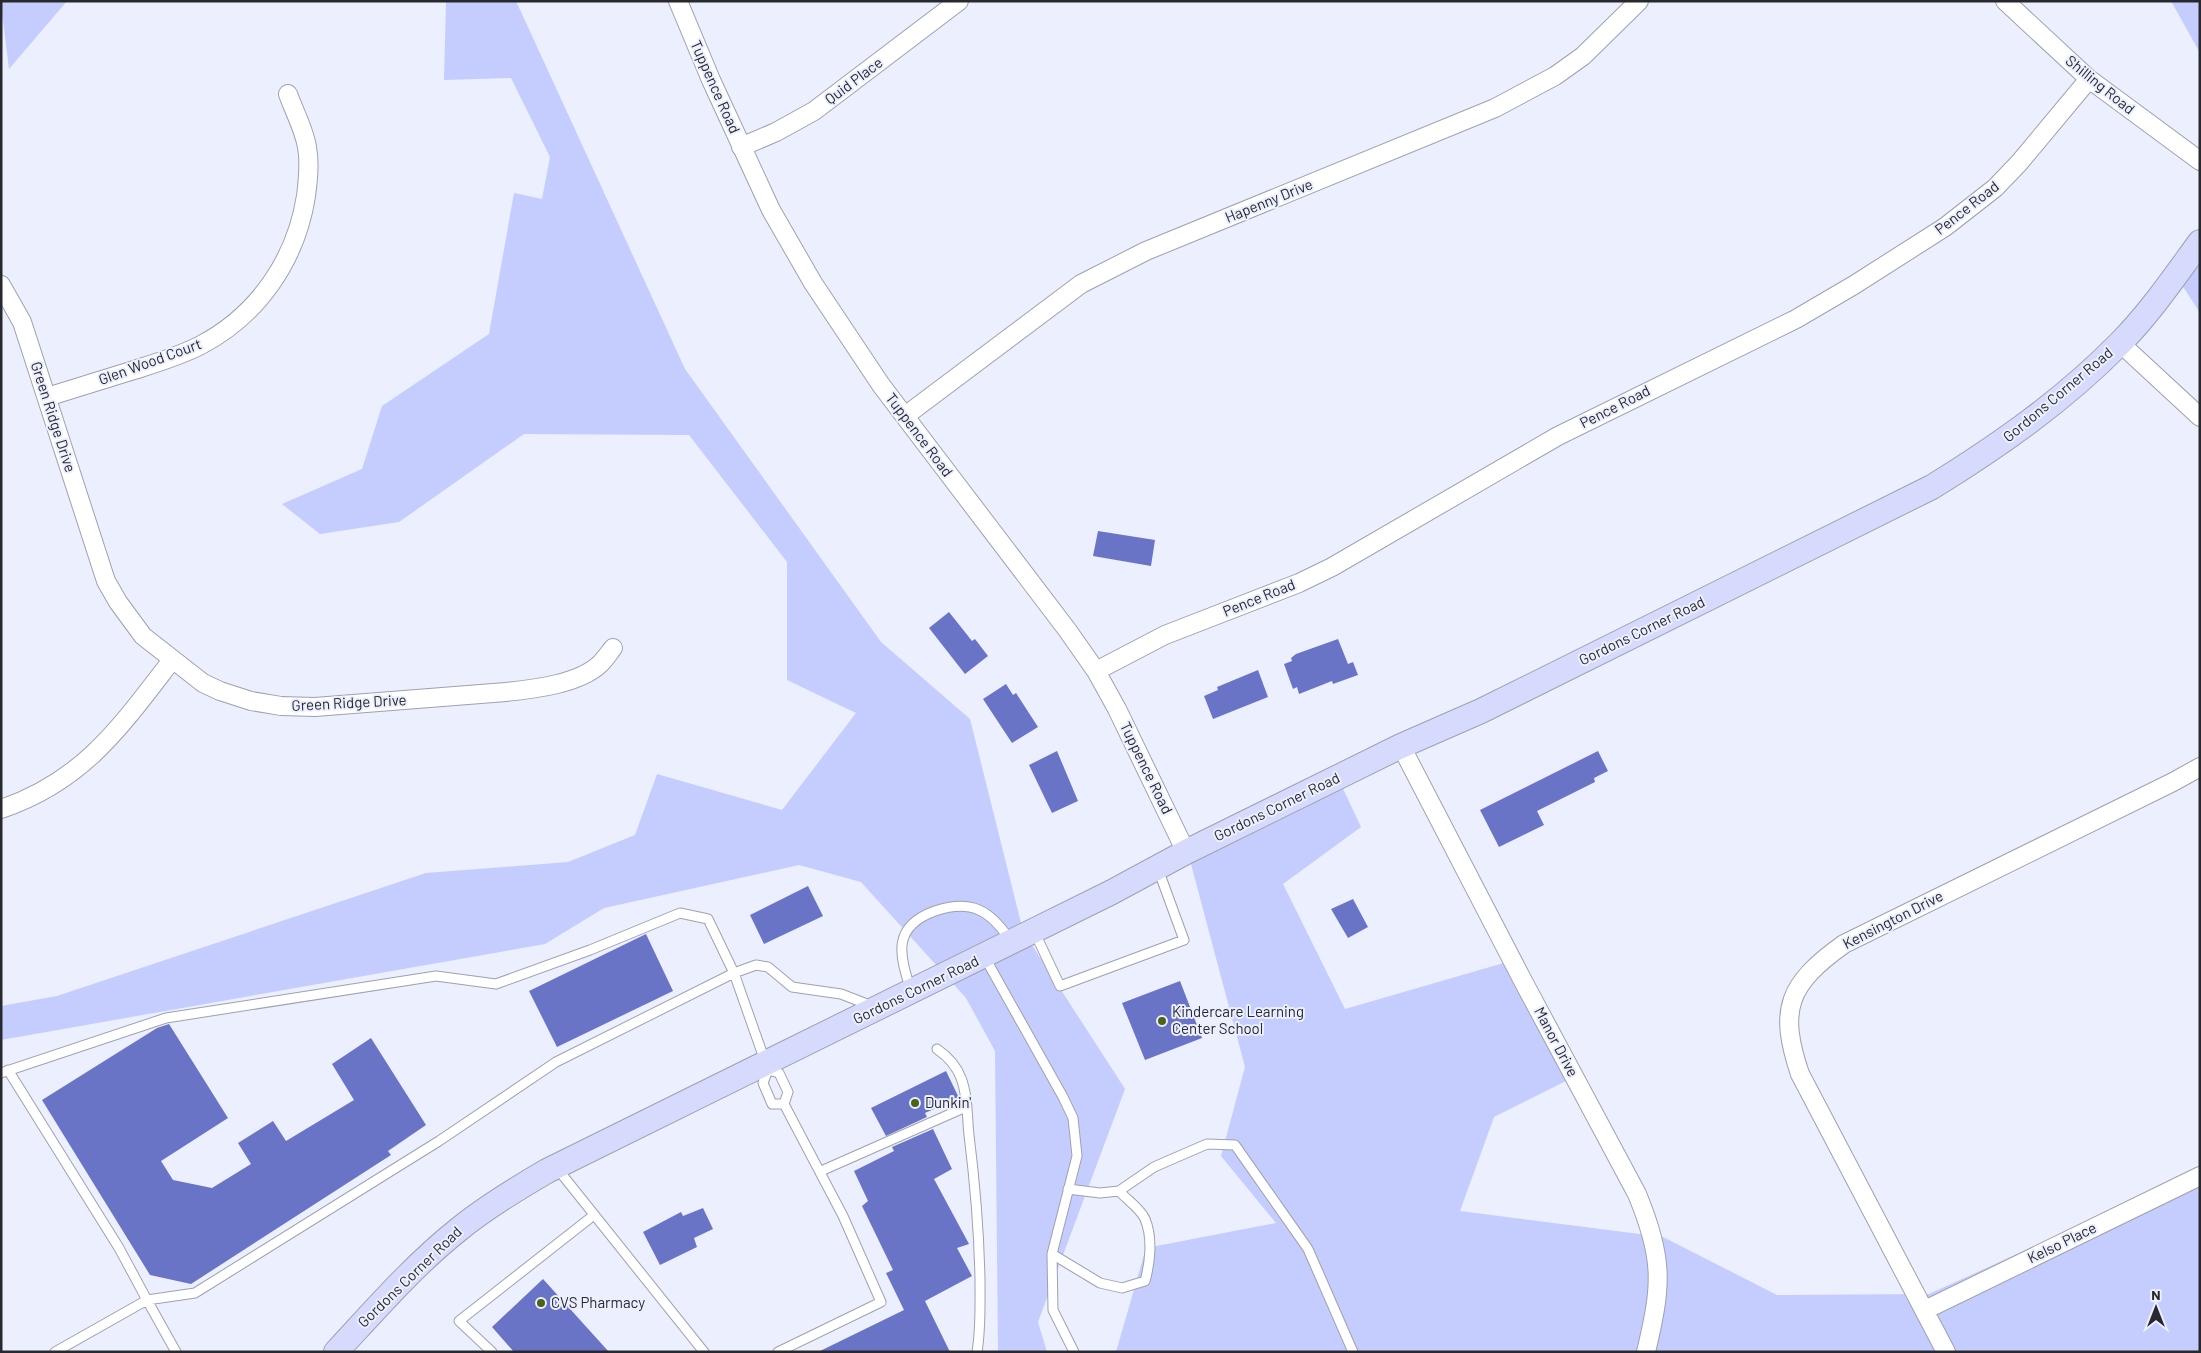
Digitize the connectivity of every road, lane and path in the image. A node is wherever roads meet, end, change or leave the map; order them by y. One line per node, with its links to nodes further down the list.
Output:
1 (678, 1): 7 (street, Tuppence Road)
2 (959, 1): 7 (street, Quid Place)
3 (1639, 1): 13 (street, Hapenny Drive)
4 (2005, 1): 5 (street, Shilling Road)
5 (2089, 79): 8 (street, Shilling Road); 17 (street, Pence Road)
6 (288, 94): 12 (street, Glen Wood Court)
7 (741, 147): 13 (street, Tuppence Road)
8 (2200, 161)
9 (2200, 242): 11 (street, Gordons Corner Road)
10 (1, 285): 12 (street, Green Ridge Drive)
11 (2120, 343): 14 (street); 18 (street, Gordons Corner Road)
12 (47, 397): 16 (street, Green Ridge Drive)
13 (905, 416): 17 (street, Tuppence Road)
14 (2200, 417)
15 (613, 648): 16 (street, Green Ridge Drive)
16 (172, 660): 20 (street)
17 (1096, 671): 21 (street, Tuppence Road)
18 (1401, 746): 21 (street, Gordons Corner Road); 52 (street, Manor Drive)
19 (2200, 767): 42 (street, Kensington Drive)
20 (1, 809)
21 (1186, 852): 22 (street, Gordons Corner Road)
22 (1158, 868): 23 (street, Gordons Corner Road); 23 (lane)
23 (1034, 931): 24 (street, Gordons Corner Road)
24 (1012, 942): 25 (street, Gordons Corner Road); 27 (lane)
25 (984, 956): 27 (street, Gordons Corner Road); 37 (lane)
26 (734, 973): 28 (lane); 30 (lane); 31 (lane); 41 (lane)
27 (912, 992): 28 (street, Gordons Corner Road)
28 (878, 1008): 30 (street, Gordons Corner Road)
29 (937, 1049): 33 (lane)
30 (767, 1067): 32 (lane); 32 (lane); 34 (street, Gordons Corner Road)
31 (5, 1072): 41 (lane)
32 (784, 1104): 35 (lane)
33 (966, 1107): 35 (lane); 49 (lane)
34 (556, 1167): 39 (lane); 45 (street, Gordons Corner Road)
35 (821, 1171): 48 (lane)
36 (2200, 1176): 42 (street, Kelso Place)
37 (1068, 1188): 38 (lane); 40 (lane)
38 (1119, 1191): 40 (lane); 51 (lane)
39 (594, 1215): 46 (lane); 47 (lane)
40 (1052, 1254): 50 (lane)
41 (147, 1300): 43 (lane); 44 (lane)
42 (1925, 1310): 53 (street, Kensington Drive)
43 (55, 1352)
44 (176, 1352)
45 (336, 1352)
46 (492, 1352)
47 (704, 1352)
48 (778, 1352)
49 (977, 1352)
50 (1074, 1352)
51 (1352, 1352)
52 (1646, 1352)
53 (1946, 1352)

